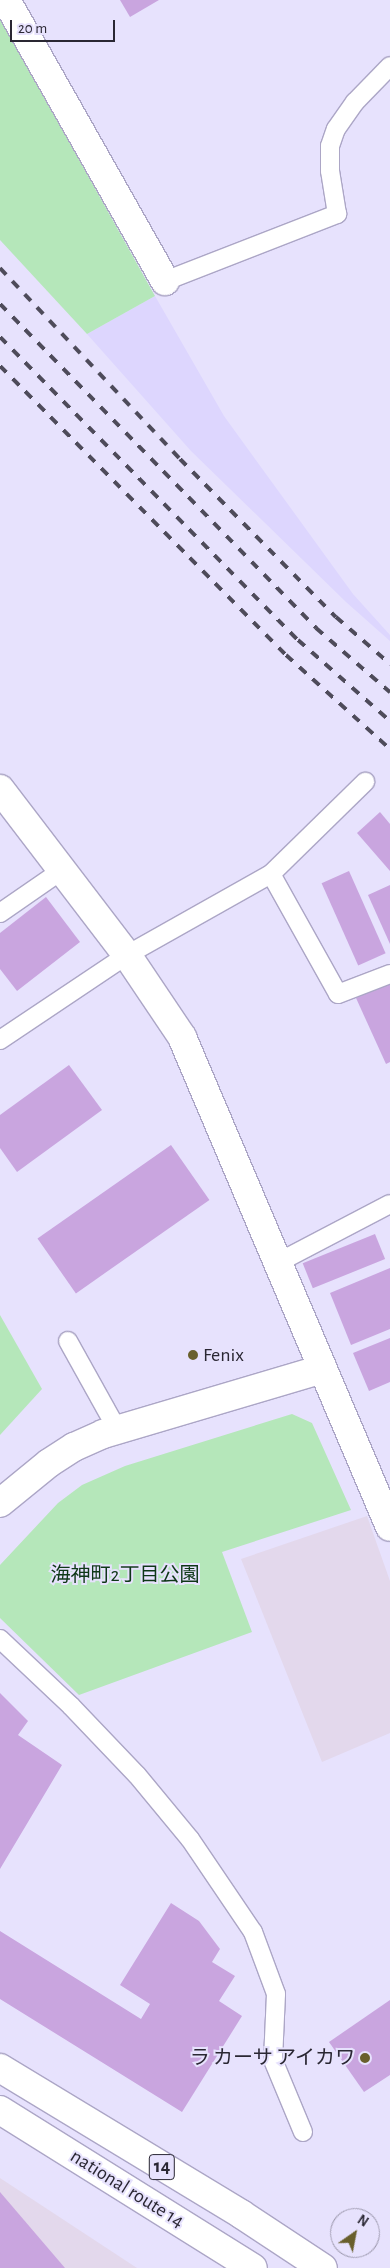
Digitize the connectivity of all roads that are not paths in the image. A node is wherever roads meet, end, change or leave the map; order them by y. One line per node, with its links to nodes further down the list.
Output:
1 (6, 0): 3 (main road)
2 (390, 66): 3 (lane)
3 (165, 281)
4 (364, 782): 7 (lane)
5 (0, 789): 6 (main road)
6 (62, 870): 8 (lane); 9 (main road)
7 (272, 874): 9 (lane); 10 (lane)
8 (0, 913)
9 (127, 955): 11 (lane); 13 (main road)
10 (390, 974)
11 (0, 1040)
12 (390, 1204): 13 (lane)
13 (277, 1263): 15 (main road)
14 (68, 1341): 16 (lane)
15 (324, 1369): 16 (main road); 17 (main road)
16 (118, 1431): 18 (main road)
17 (382, 1492): 19 (main road)
18 (0, 1503)
19 (390, 1528)
20 (0, 1639): 23 (lane)
21 (0, 2068): 25 (main road, national route 14 / 14)
22 (0, 2110): 24 (main road, national route 14 / 14)
23 (303, 2132)
24 (253, 2268)
25 (323, 2268)

